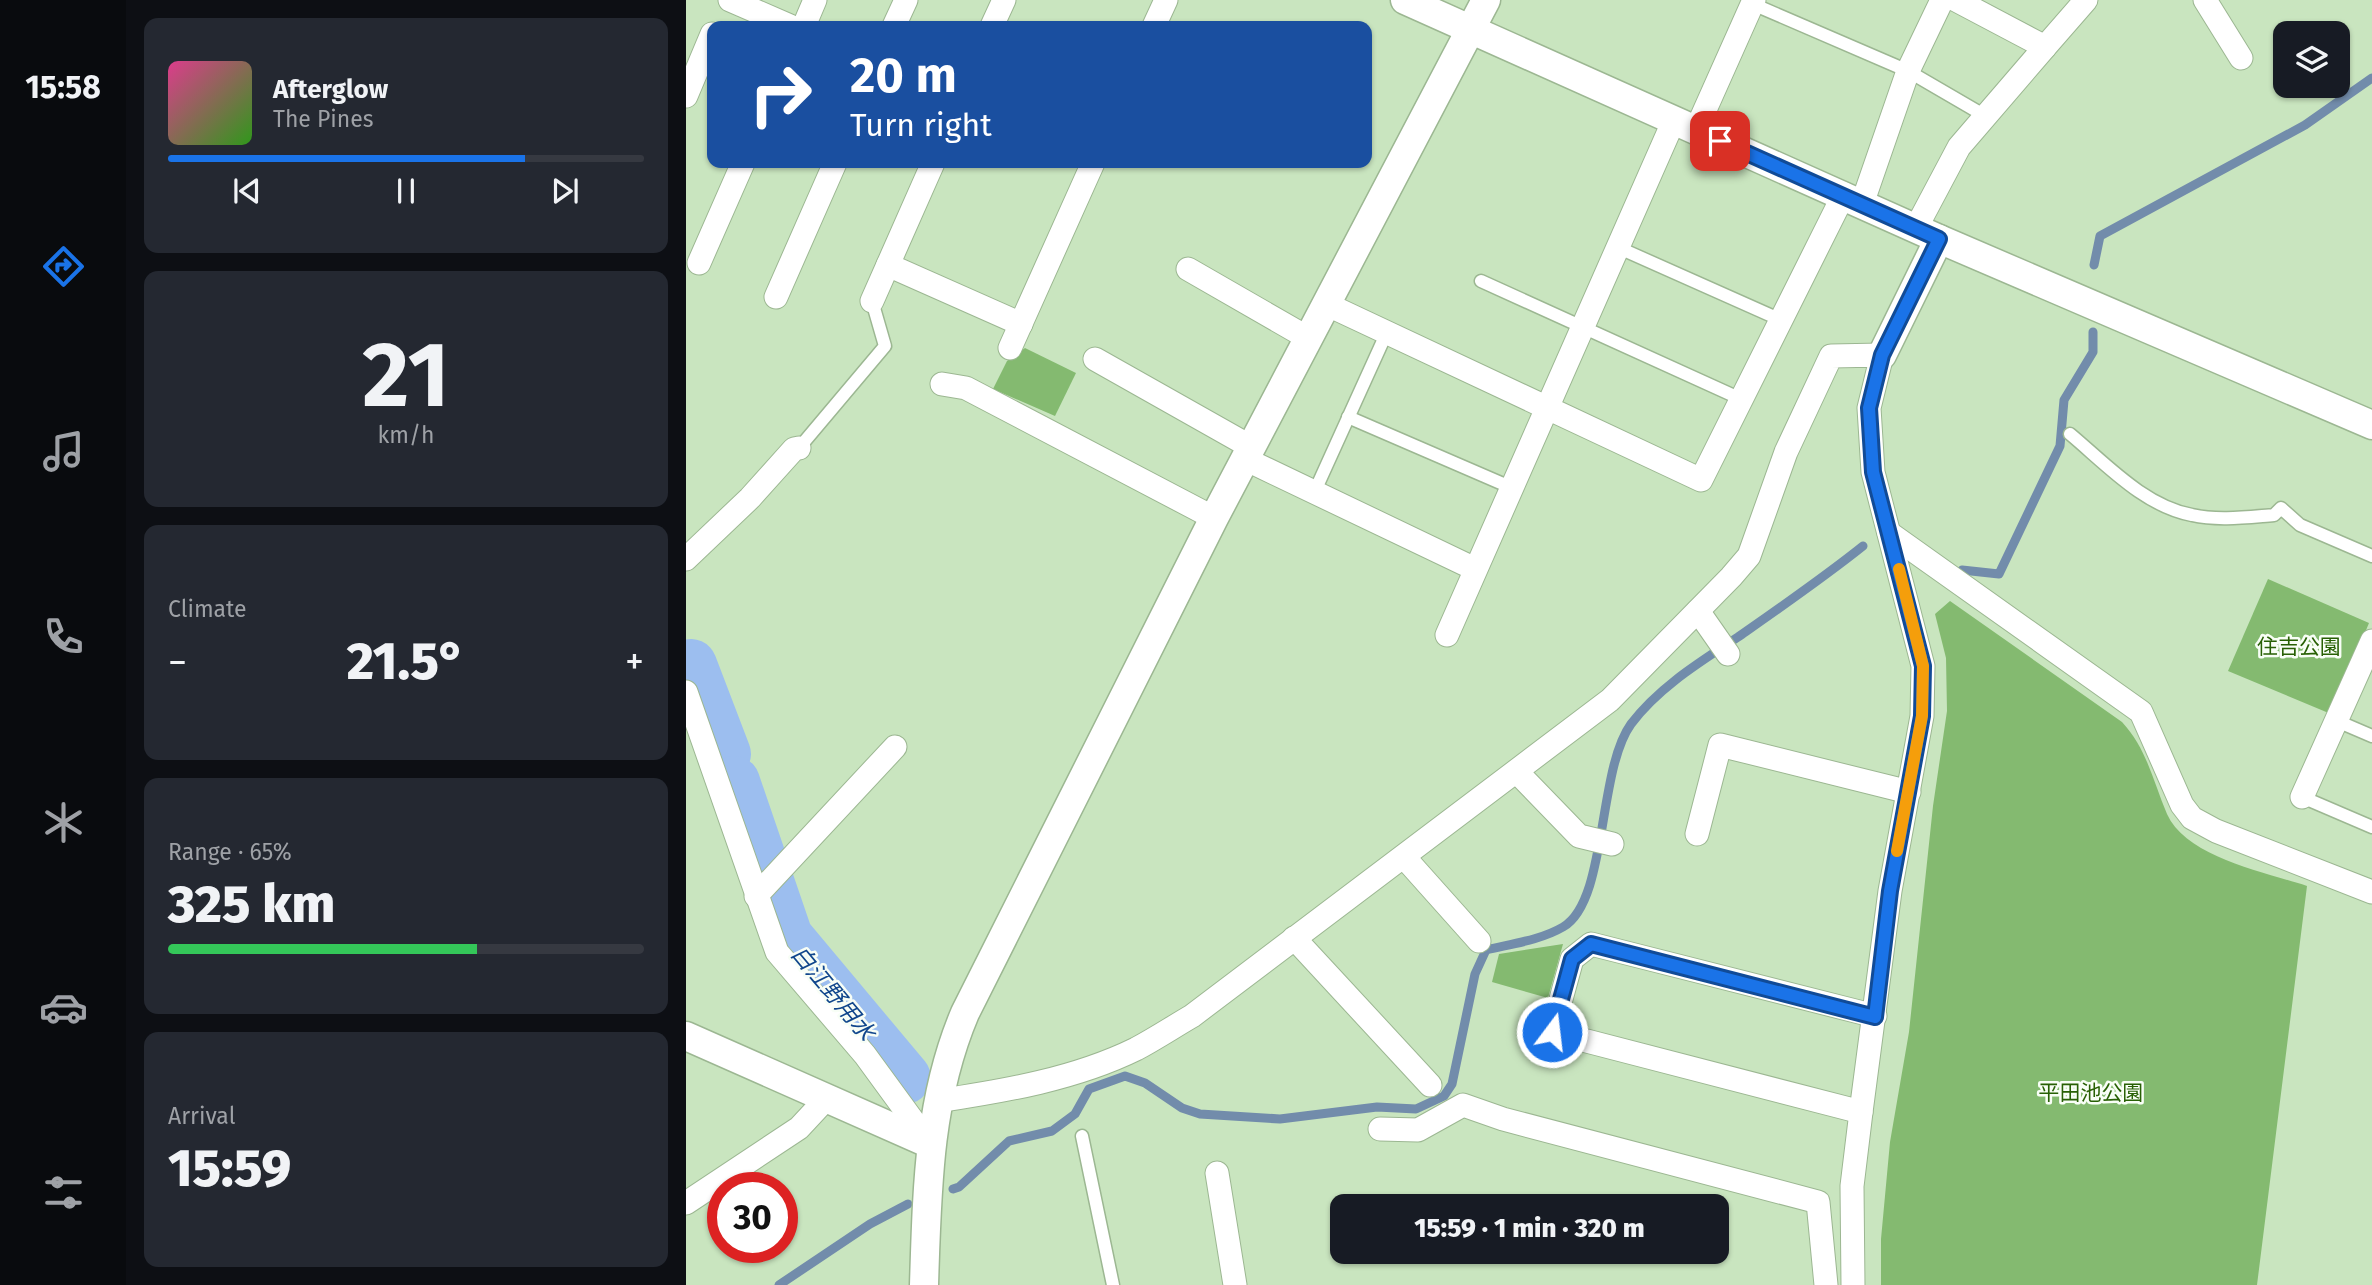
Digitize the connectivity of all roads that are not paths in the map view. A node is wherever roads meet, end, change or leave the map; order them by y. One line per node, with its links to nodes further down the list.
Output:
1 (728, 0): 13 (street); 14 (street)
2 (815, 0): 15 (street)
3 (906, 0): 16 (street)
4 (1004, 0): 17 (street)
5 (1166, 0): 18 (street)
6 (1405, 0): 19 (street)
7 (1486, 0): 19 (street)
8 (1942, 0): 23 (street)
9 (1956, 0): 21 (street)
10 (2086, 0): 21 (street)
11 (2205, 0): 22 (street)
12 (1750, 1): 23 (lane); 26 (street)
13 (718, 21)
14 (778, 21)
15 (806, 21)
16 (896, 21)
17 (994, 21)
18 (1156, 21)
19 (1471, 29): 26 (street); 40 (street)
20 (707, 46): 24 (street)
21 (2045, 47): 25 (street)
22 (2241, 58)
23 (1908, 71): 25 (lane); 31 (street)
24 (686, 96)
25 (1987, 117): 32 (street)
26 (1685, 125): 31 (street); 33 (street)
27 (741, 168): 34 (street)
28 (833, 168): 38 (street)
29 (931, 168): 35 (street)
30 (1091, 168): 42 (street)
31 (1853, 199): 32 (street); 41 (street)
32 (1928, 234): 47 (street); 53 (street)
33 (1617, 247): 41 (lane); 43 (street)
34 (699, 263)
35 (888, 265): 39 (street); 42 (street)
36 (1188, 269): 45 (street)
37 (1481, 281): 43 (lane)
38 (776, 297)
39 (872, 301): 55 (lane)
40 (1326, 304): 44 (street); 45 (street)
41 (1781, 320): 50 (street)
42 (1021, 324): 46 (street)
43 (1582, 326): 50 (lane); 51 (street)
44 (1387, 332): 51 (street); 52 (lane)
45 (1308, 338): 56 (street)
46 (1010, 348)
47 (1882, 355): 60 (street); 64 (street)
48 (1095, 359): 56 (street)
49 (942, 384): 59 (street)
50 (1741, 399): 51 (street)
51 (1545, 409): 57 (street)
52 (1348, 417): 57 (lane); 58 (lane)
53 (2372, 425)
54 (2070, 434): 61 (lane)
55 (799, 448): 62 (street)
56 (1248, 453): 58 (street); 59 (street)
57 (1510, 487): 63 (street)
58 (1314, 493): 63 (street)
59 (1213, 518): 88 (street)
60 (1889, 533): 74 (street); 80 (street)
61 (2372, 556)
62 (686, 559)
63 (1475, 569): 65 (street)
64 (1698, 611): 67 (street); 73 (street)
65 (1447, 635)
66 (2372, 642): 69 (street)
67 (1728, 654)
68 (686, 692): 70 (street)
69 (2337, 721): 71 (lane); 75 (street)
70 (694, 736): 81 (street)
71 (2372, 736)
72 (895, 747): 81 (street)
73 (1517, 772): 78 (street); 79 (street)
74 (1909, 792): 77 (street); 84 (street)
75 (2302, 797): 76 (lane)
76 (2372, 827)
77 (1698, 834)
78 (1612, 844)
79 (1404, 857): 82 (street); 83 (street)
80 (2372, 891)
81 (757, 895): 92 (street)
82 (1294, 938): 86 (street); 88 (street)
83 (1479, 941)
84 (1875, 1017): 89 (street); 89 (street)
85 (686, 1036): 87 (street)
86 (1430, 1085)
87 (826, 1099): 92 (street); 94 (street)
88 (937, 1101): 92 (street)
89 (1861, 1112): 99 (street)
90 (1380, 1129): 98 (street)
91 (1082, 1136): 96 (lane)
92 (930, 1144): 95 (street)
93 (1217, 1173): 97 (street)
94 (686, 1203)
95 (924, 1285)
96 (1113, 1285)
97 (1236, 1285)
98 (1826, 1285)
99 (1853, 1285)

